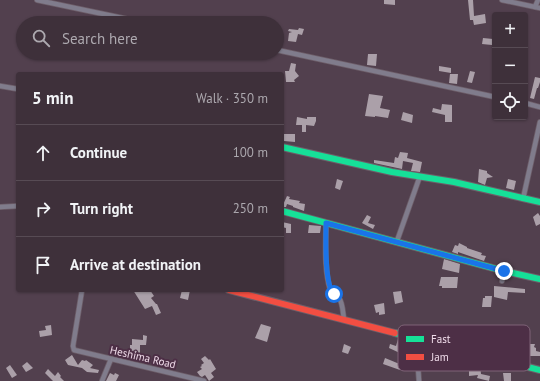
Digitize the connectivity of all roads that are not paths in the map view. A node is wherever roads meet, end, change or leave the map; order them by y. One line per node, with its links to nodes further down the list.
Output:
1 (37, 0): 5 (street)
2 (502, 0): 4 (street)
3 (538, 0): 4 (street)
4 (538, 8)
5 (113, 16)
6 (284, 52): 9 (street)
7 (0, 86): 8 (street)
8 (16, 90)
9 (492, 96)
10 (528, 105): 11 (street)
11 (540, 107)
12 (540, 122): 15 (street)
13 (284, 147): 14 (street)
14 (420, 176): 15 (street); 21 (street)
15 (523, 199): 16 (street)
16 (540, 202)
17 (16, 206): 18 (street)
18 (0, 207)
19 (284, 212): 20 (street)
20 (326, 223): 21 (street); 27 (street)
21 (397, 241): 22 (street)
22 (504, 271): 23 (street); 24 (street)
23 (540, 279)
24 (502, 281)
25 (82, 292): 29 (street, Heshima Road)
26 (237, 292): 27 (street)
27 (344, 320): 28 (street)
28 (398, 333)
29 (111, 359): 33 (street); 34 (street, Heshima Road)
30 (530, 368): 31 (street)
31 (540, 370)
32 (418, 371): 35 (street)
33 (102, 381)
34 (204, 381)
35 (419, 381)

